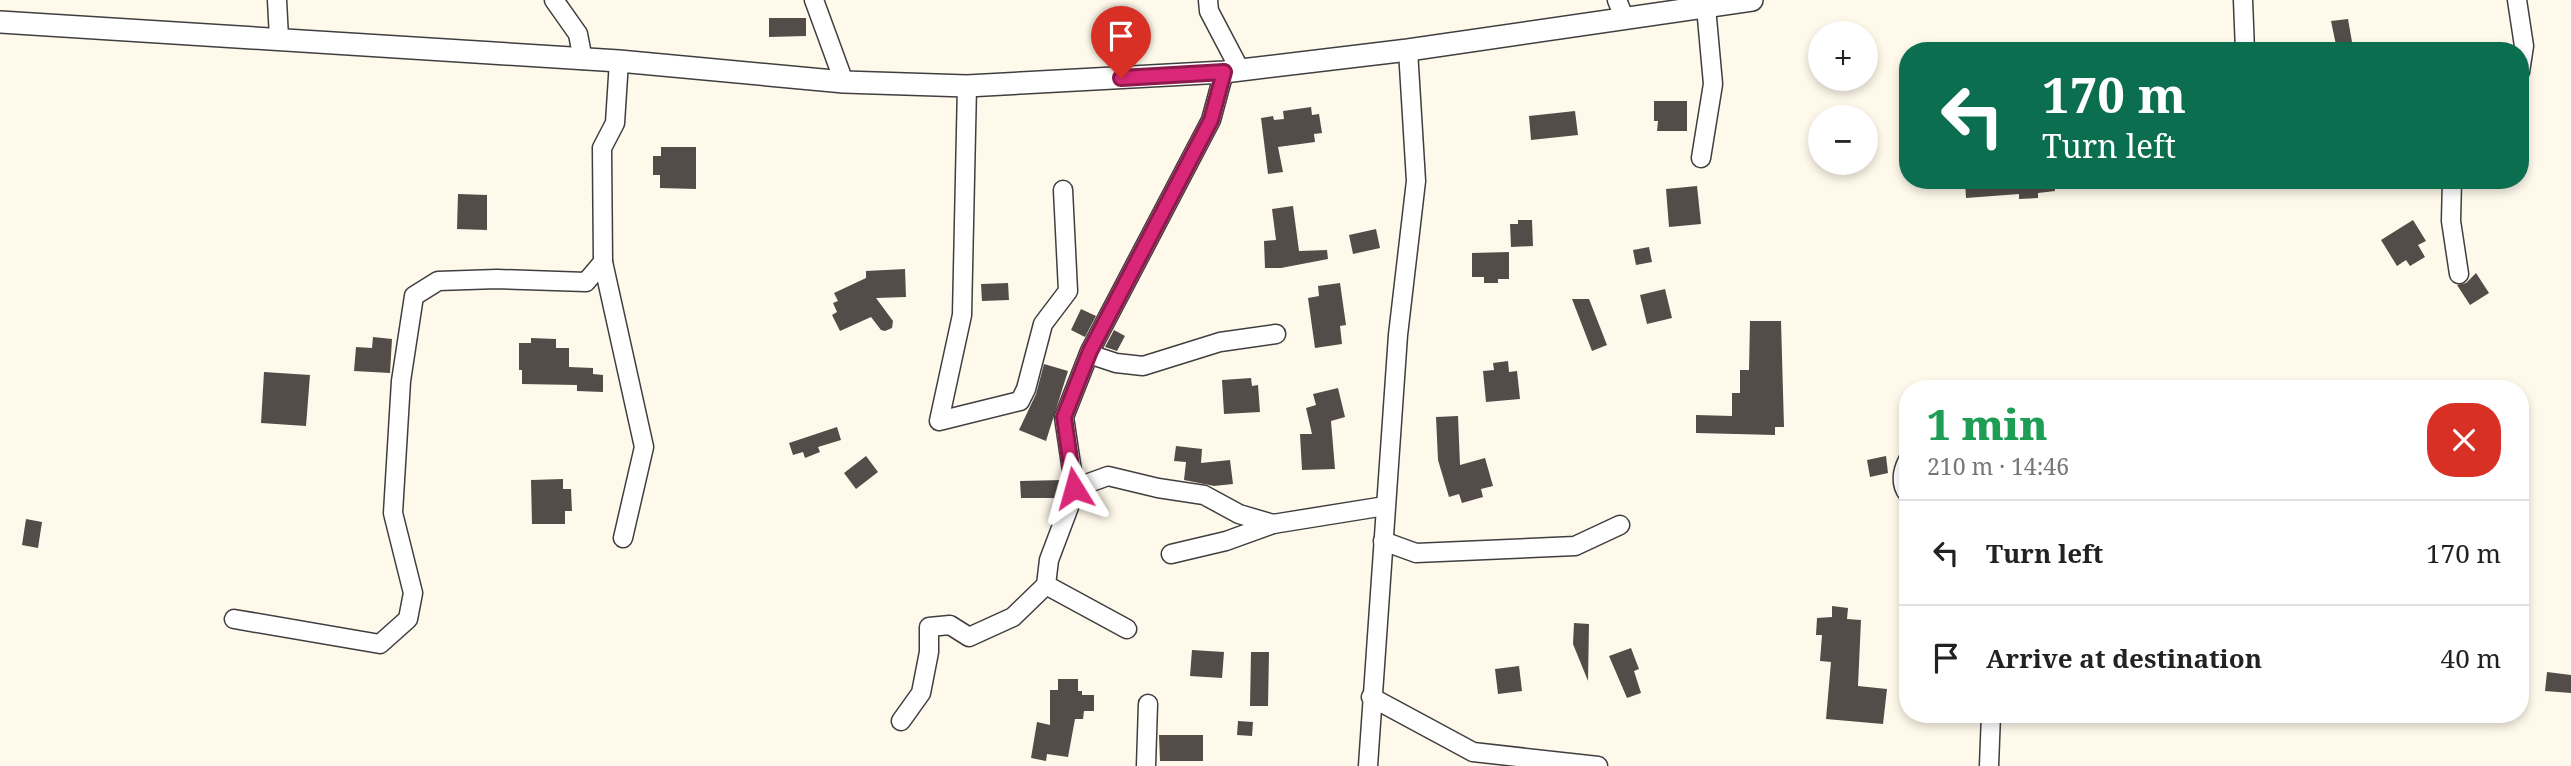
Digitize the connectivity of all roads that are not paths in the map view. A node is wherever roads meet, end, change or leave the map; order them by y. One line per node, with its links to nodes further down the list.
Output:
1 (277, 0): 11 (street)
2 (554, 0): 15 (street)
3 (814, 0): 18 (street)
4 (1208, 0): 17 (street)
5 (1752, 0): 8 (street)
6 (2243, 0): 12 (street)
7 (2517, 0): 13 (street)
8 (1706, 6): 9 (street); 20 (street)
9 (1621, 9): 14 (street)
10 (0, 22): 11 (street)
11 (279, 38): 15 (street)
12 (2245, 42)
13 (2523, 42)
14 (1408, 50): 17 (street); 28 (street)
15 (583, 60): 16 (street)
16 (619, 61): 18 (street); 23 (street)
17 (1232, 71): 19 (street); 26 (street)
18 (844, 82): 19 (street)
19 (967, 86): 22 (street)
20 (1701, 158)
21 (2452, 189): 24 (street)
22 (1063, 190)
23 (603, 262): 31 (street); 35 (street)
24 (2459, 274)
25 (1276, 334): 26 (street)
26 (1089, 354): 27 (street)
27 (1074, 488): 29 (street); 34 (street)
28 (1385, 506): 29 (street); 32 (street)
29 (1273, 524): 33 (street)
30 (1620, 525): 32 (street)
31 (623, 538)
32 (1383, 541): 37 (street)
33 (1171, 554)
34 (1046, 585): 36 (street); 39 (street)
35 (234, 619)
36 (1127, 629)
37 (1371, 697): 42 (street); 43 (street)
38 (1148, 704): 41 (street)
39 (901, 721)
40 (1991, 723): 44 (street)
41 (1146, 766)
42 (1368, 766)
43 (1598, 766)
44 (1989, 766)

